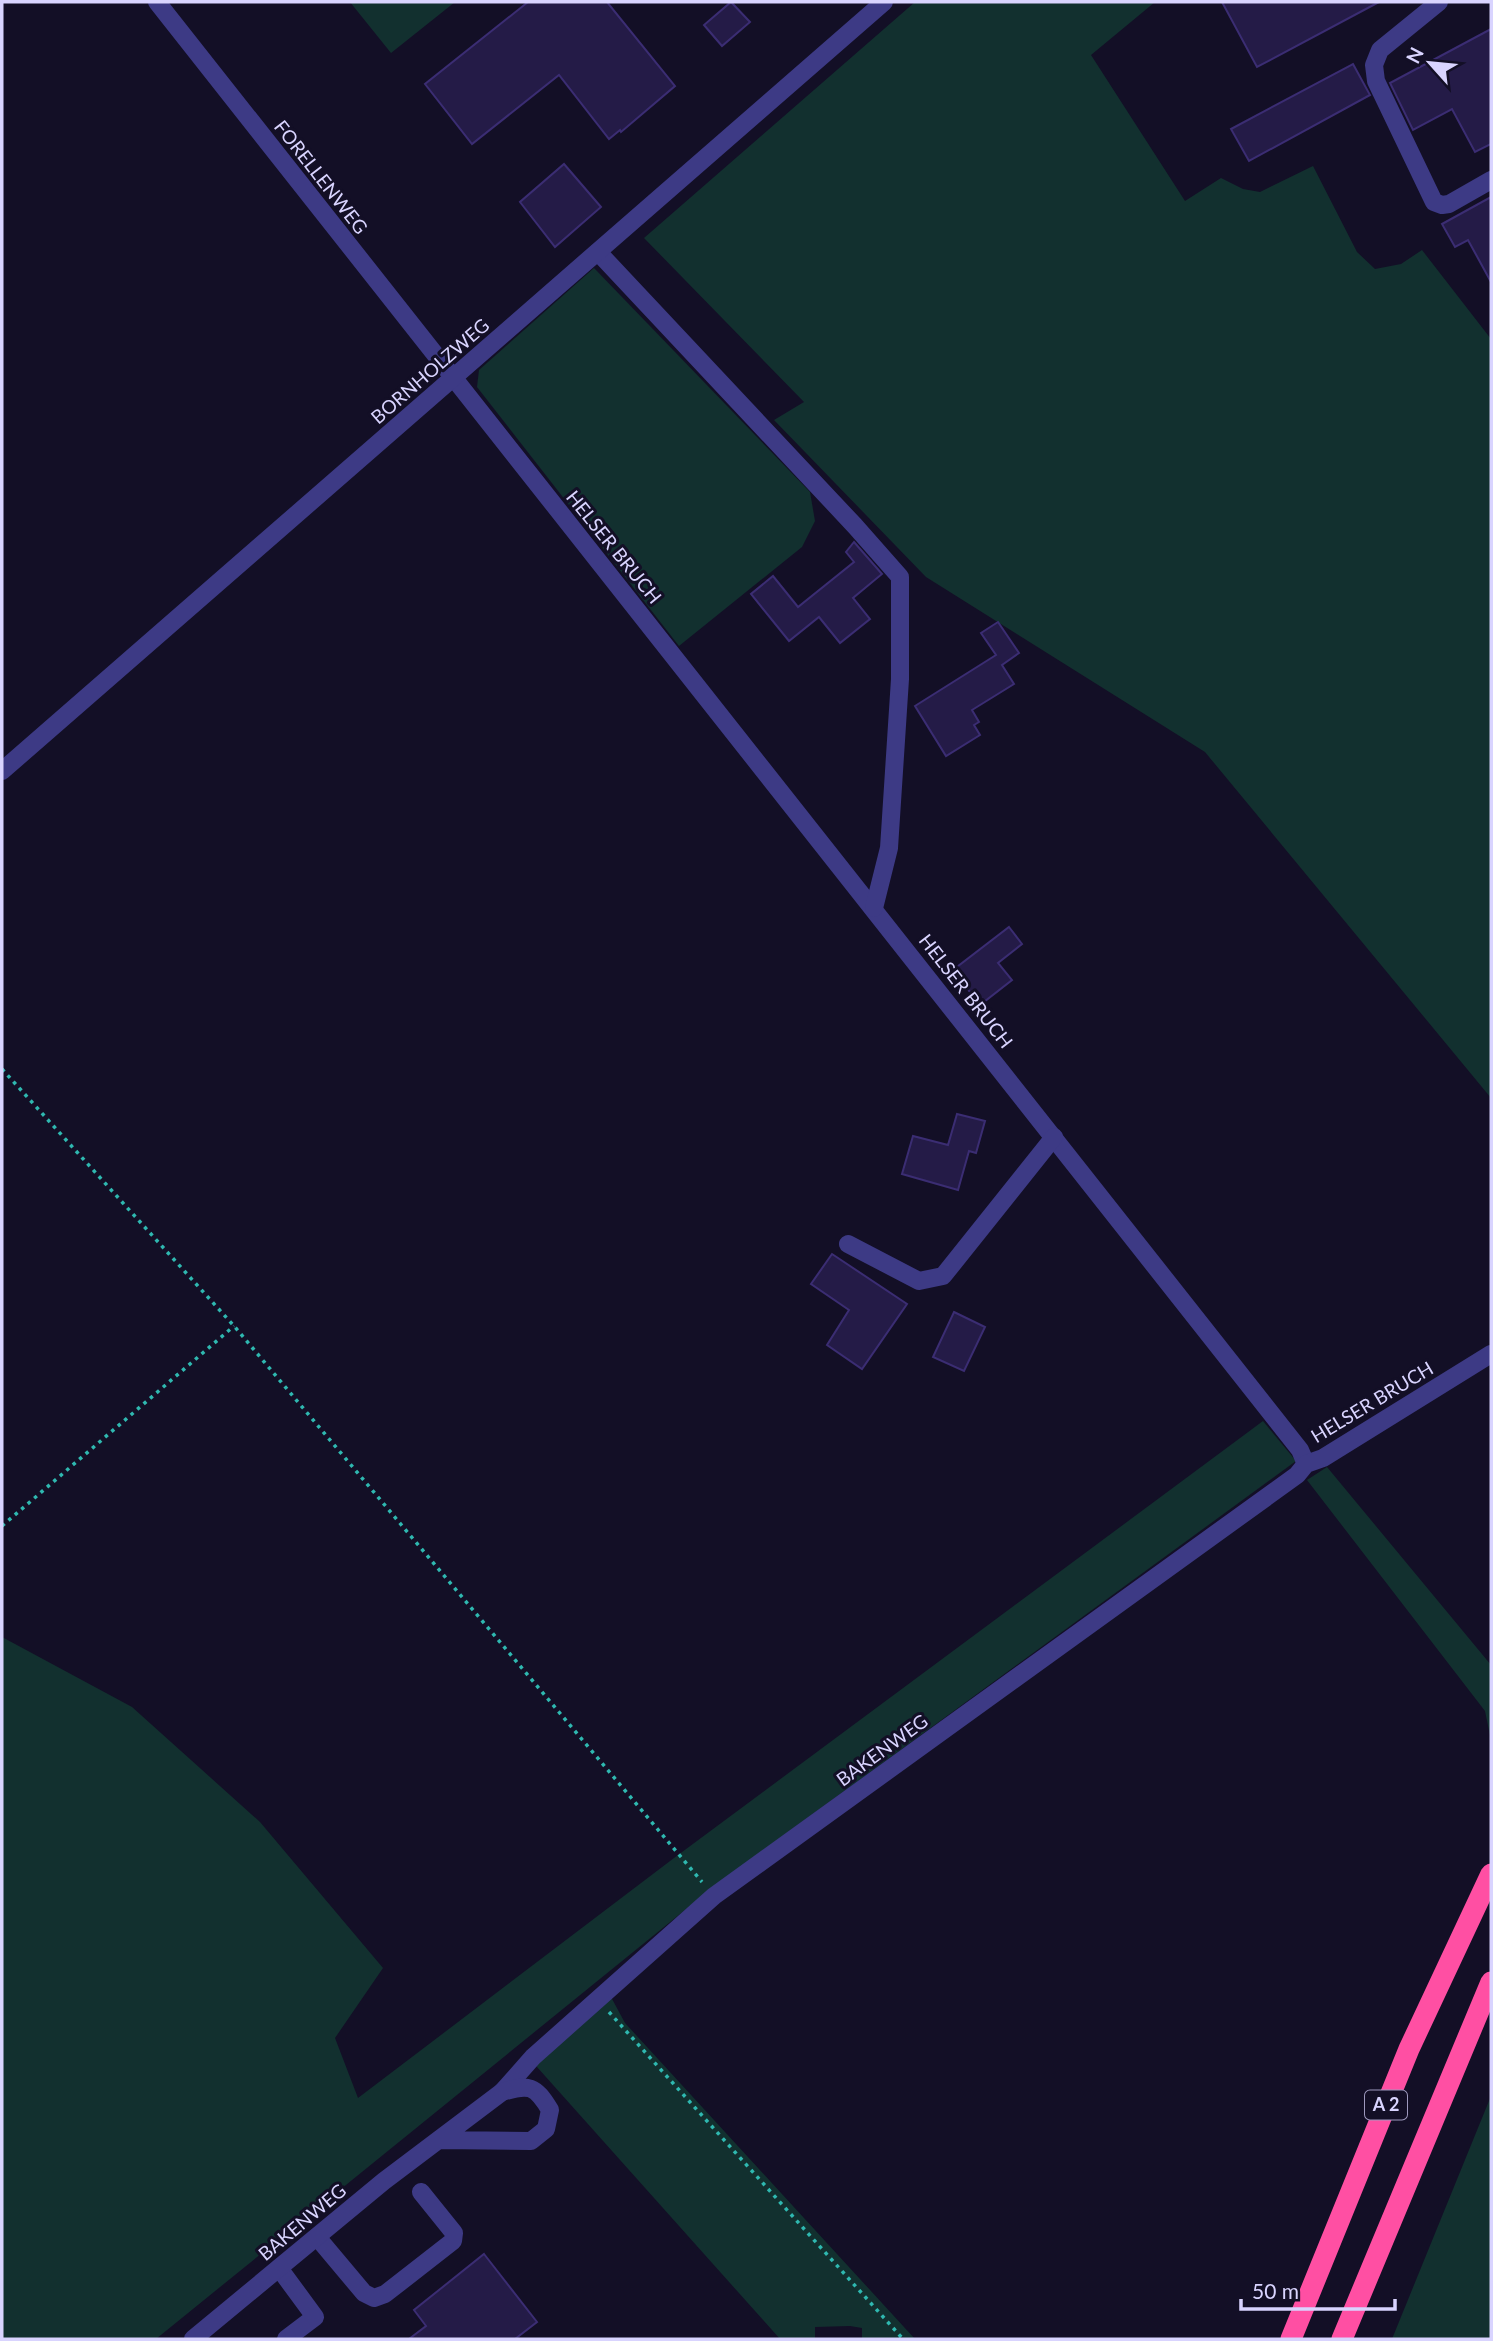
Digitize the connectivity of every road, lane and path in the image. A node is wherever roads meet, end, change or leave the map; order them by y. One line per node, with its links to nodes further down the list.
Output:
1 (157, 2): 6 (street, FORELLENWEG)
2 (884, 2): 5 (street, BORNHOLZWEG)
3 (1439, 2): 4 (street)
4 (1491, 180)
5 (598, 252): 6 (street, BORNHOLZWEG); 8 (street)
6 (453, 379): 7 (street, BORNHOLZWEG); 8 (street, HELSER BRUCH)
7 (2, 771)
8 (874, 908): 10 (street, HELSER BRUCH)
9 (2, 1069): 12 (path)
10 (1054, 1137): 11 (street); 14 (street, HELSER BRUCH)
11 (848, 1244)
12 (234, 1326): 15 (path); 17 (path)
13 (1491, 1354): 14 (street, HELSER BRUCH)
14 (1306, 1464): 17 (street, BAKENWEG)
15 (2, 1526)
16 (1491, 1874): 28 (highway, A 2)
17 (714, 1896): 19 (street, BAKENWEG)
18 (1491, 1982): 29 (highway, A 2)
19 (598, 2000): 20 (street, BAKENWEG); 27 (path)
20 (502, 2092): 21 (street, BAKENWEG); 21 (street)
21 (439, 2140): 23 (street, BAKENWEG)
22 (421, 2192): 23 (street)
23 (317, 2237): 24 (street, BAKENWEG)
24 (279, 2268): 25 (street, BAKENWEG); 26 (street)
25 (193, 2339)
26 (286, 2339)
27 (903, 2339)
28 (1291, 2339)
29 (1342, 2339)

